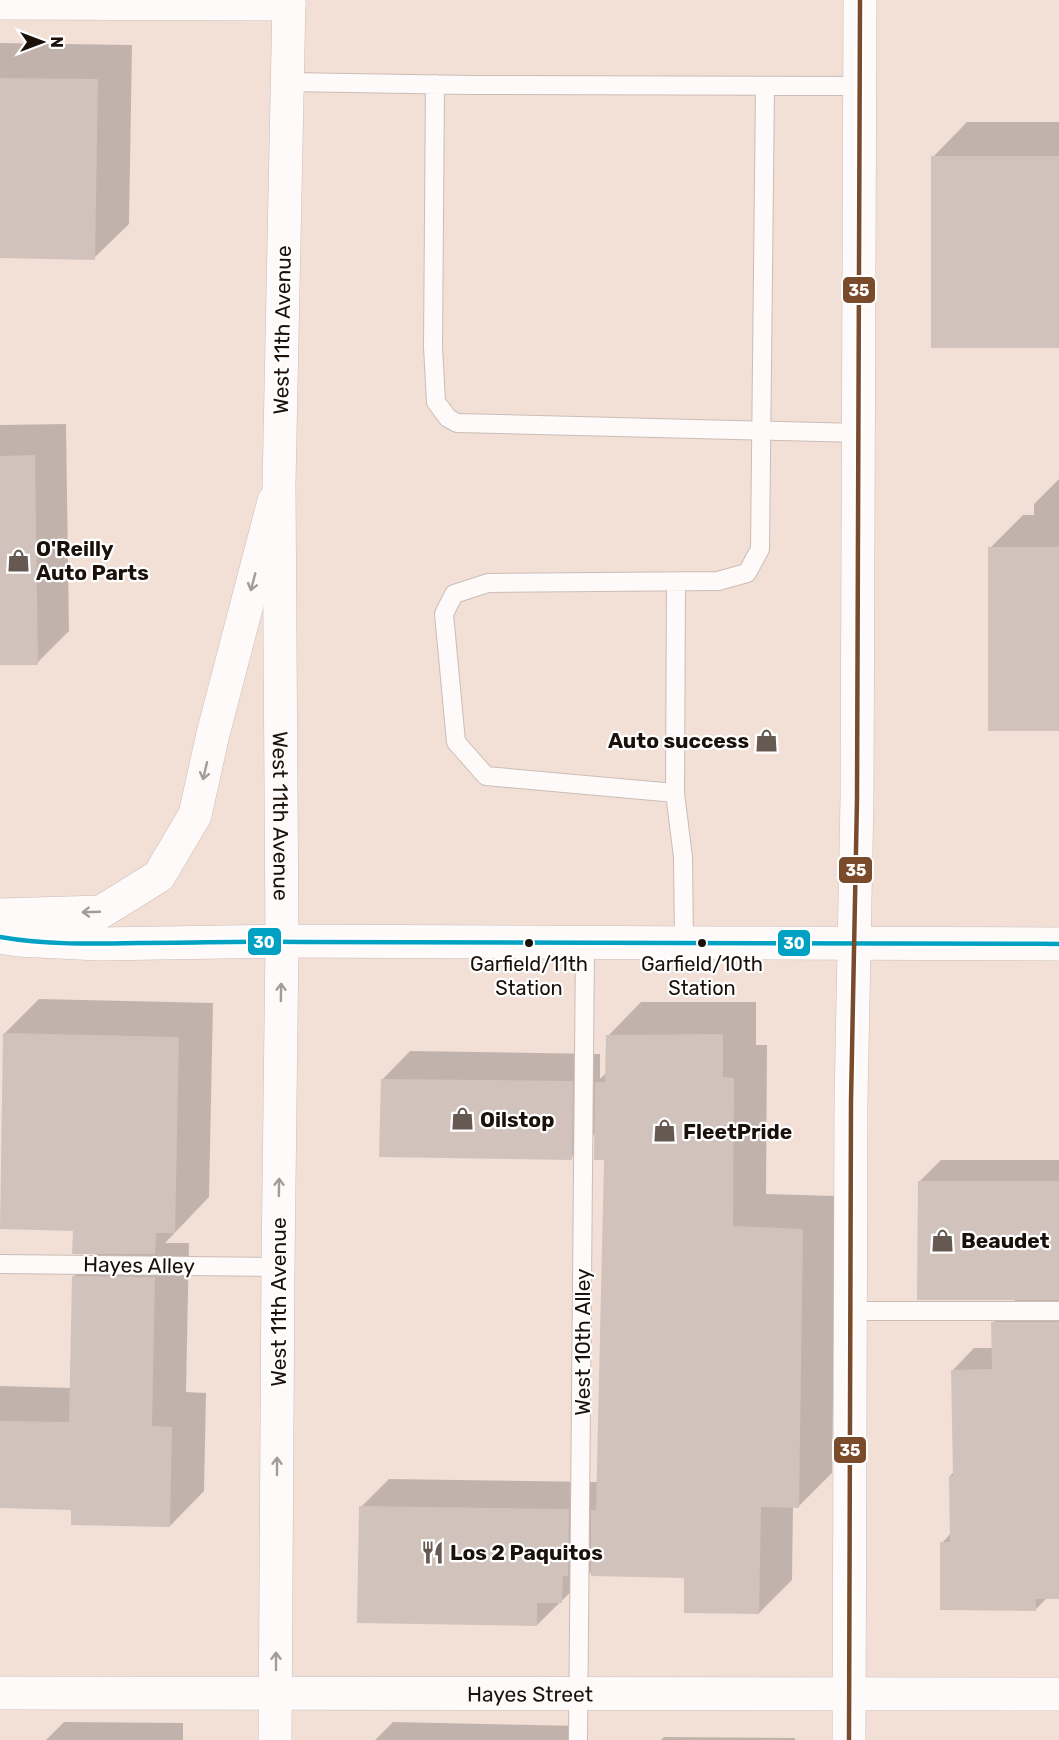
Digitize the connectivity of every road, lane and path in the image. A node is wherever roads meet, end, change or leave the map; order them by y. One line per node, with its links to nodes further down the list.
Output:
1 (860, 0): 6 (main road)
2 (289, 2): 3 (main road); 4 (main road, West 11th Avenue)
3 (0, 3)
4 (287, 82): 5 (lane); 10 (main road, West 11th Avenue)
5 (435, 84): 7 (lane); 8 (lane)
6 (860, 86): 7 (lane); 9 (main road)
7 (765, 87): 8 (lane)
8 (760, 431): 9 (lane); 11 (lane)
9 (859, 434): 16 (main road)
10 (279, 484): 13 (main road, one-way to 13); 15 (main road, West 11th Avenue)
11 (676, 582): 12 (lane); 12 (lane)
12 (675, 793): 18 (lane)
13 (0, 915)
14 (0, 937): 15 (main road)
15 (282, 941): 17 (main road); 21 (main road, West 11th Avenue, one-way to 15)
16 (854, 942): 18 (main road); 19 (main road); 22 (main road)
17 (585, 944): 18 (main road); 26 (lane, West 10th Alley)
18 (684, 944)
19 (1059, 944)
20 (0, 1264): 21 (lane, Hayes Alley)
21 (278, 1267): 25 (main road, West 11th Avenue, one-way to 21)
22 (850, 1311): 23 (lane); 27 (main road)
23 (1059, 1311)
24 (0, 1693): 25 (main road, Hayes Street)
25 (276, 1693): 26 (main road, Hayes Street); 29 (main road, West 11th Avenue)
26 (579, 1694): 27 (main road, Hayes Street); 30 (lane, West 10th Alley)
27 (849, 1694): 28 (main road, Hayes Street); 31 (main road)
28 (1059, 1694)
29 (275, 1740)
30 (578, 1740)
31 (849, 1740)

